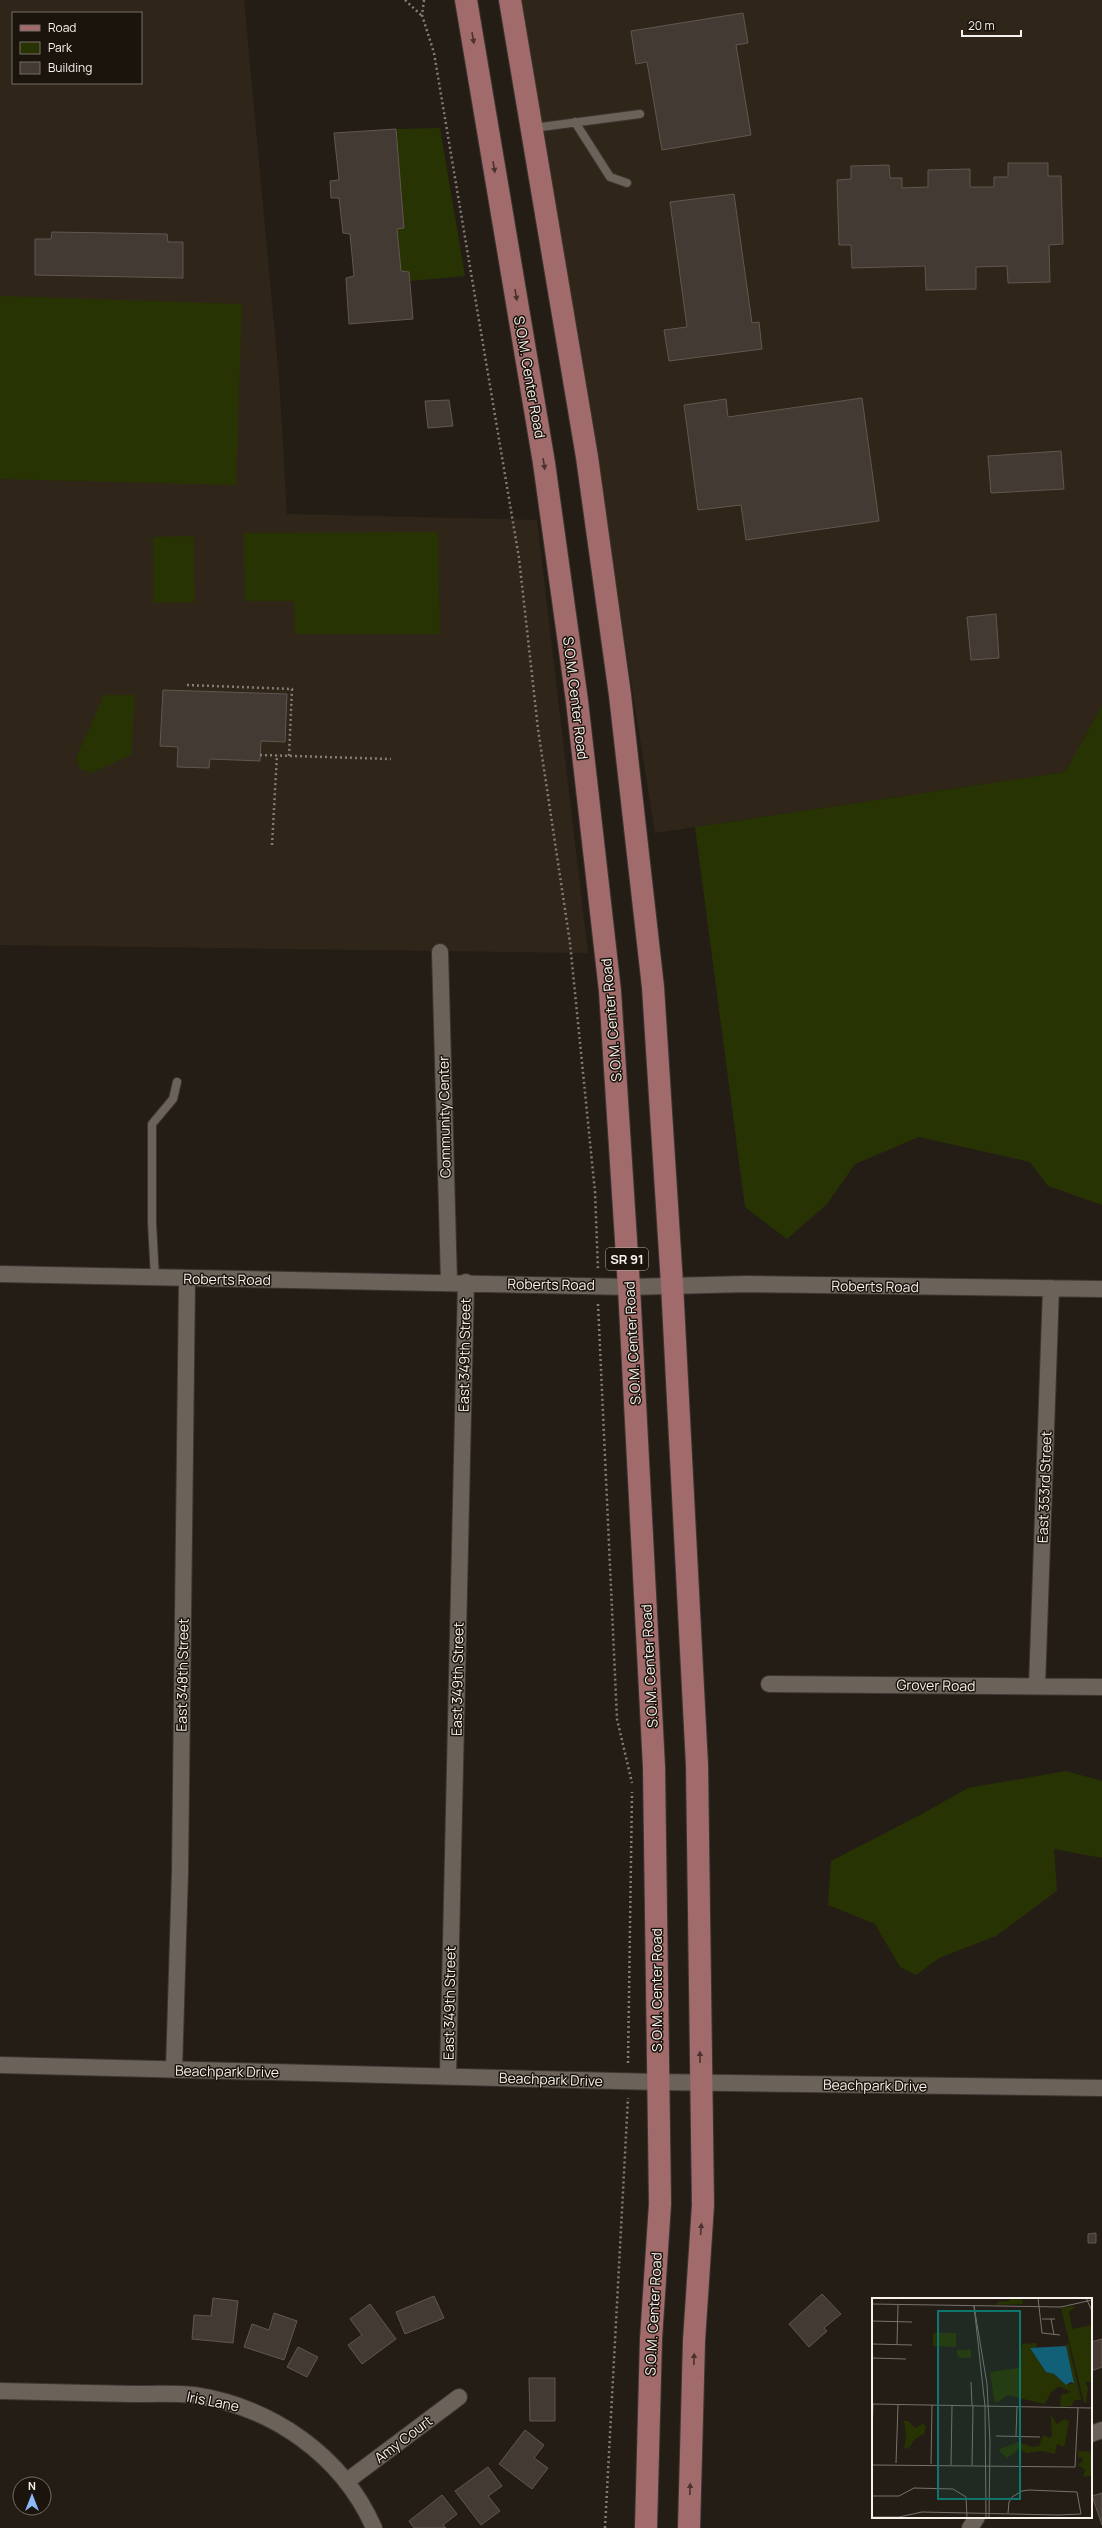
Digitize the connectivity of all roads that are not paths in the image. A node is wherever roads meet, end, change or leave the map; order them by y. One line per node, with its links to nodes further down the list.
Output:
1 (466, 0): 15 (main road, S.O.M. Center Road / SR 91, one-way to 15)
2 (510, 0): 5 (main road)
3 (640, 114): 4 (lane)
4 (575, 122): 5 (lane); 6 (lane)
5 (532, 129): 14 (main road)
6 (627, 183)
7 (440, 952): 12 (street, Community Center)
8 (177, 1082): 10 (lane)
9 (0, 1274): 10 (street, Roberts Road)
10 (154, 1278): 11 (street, Roberts Road)
11 (187, 1279): 12 (street, Roberts Road); 22 (street, East 348th Street)
12 (448, 1282): 13 (street, Roberts Road)
13 (466, 1282): 15 (street, Roberts Road); 23 (street, East 349th Street)
14 (672, 1284): 15 (street, Roberts Road); 16 (street, Roberts Road); 25 (main road, one-way to 14)
15 (629, 1287): 24 (main road, S.O.M. Center Road / SR 91)
16 (1051, 1288): 17 (street, Roberts Road); 19 (street, East 353rd Street)
17 (1102, 1289)
18 (769, 1684): 19 (street, Grover Road)
19 (1037, 1686): 20 (street, Grover Road)
20 (1102, 1688)
21 (0, 2065): 22 (street, Beachpark Drive)
22 (174, 2070): 23 (street, Beachpark Drive)
23 (448, 2075): 24 (street, Beachpark Drive)
24 (657, 2082): 25 (street, Beachpark Drive); 34 (main road, S.O.M. Center Road / SR 91)
25 (700, 2082): 26 (street, Beachpark Drive); 35 (main road, one-way to 25)
26 (1102, 2088)
27 (0, 2392): 31 (street, Iris Lane)
28 (459, 2397): 31 (street, Amy Court)
29 (1102, 2430): 30 (street)
30 (1092, 2434)
31 (347, 2481): 33 (street, Iris Lane)
32 (976, 2518): 36 (street)
33 (374, 2528)
34 (646, 2528)
35 (689, 2528)
36 (970, 2528)

